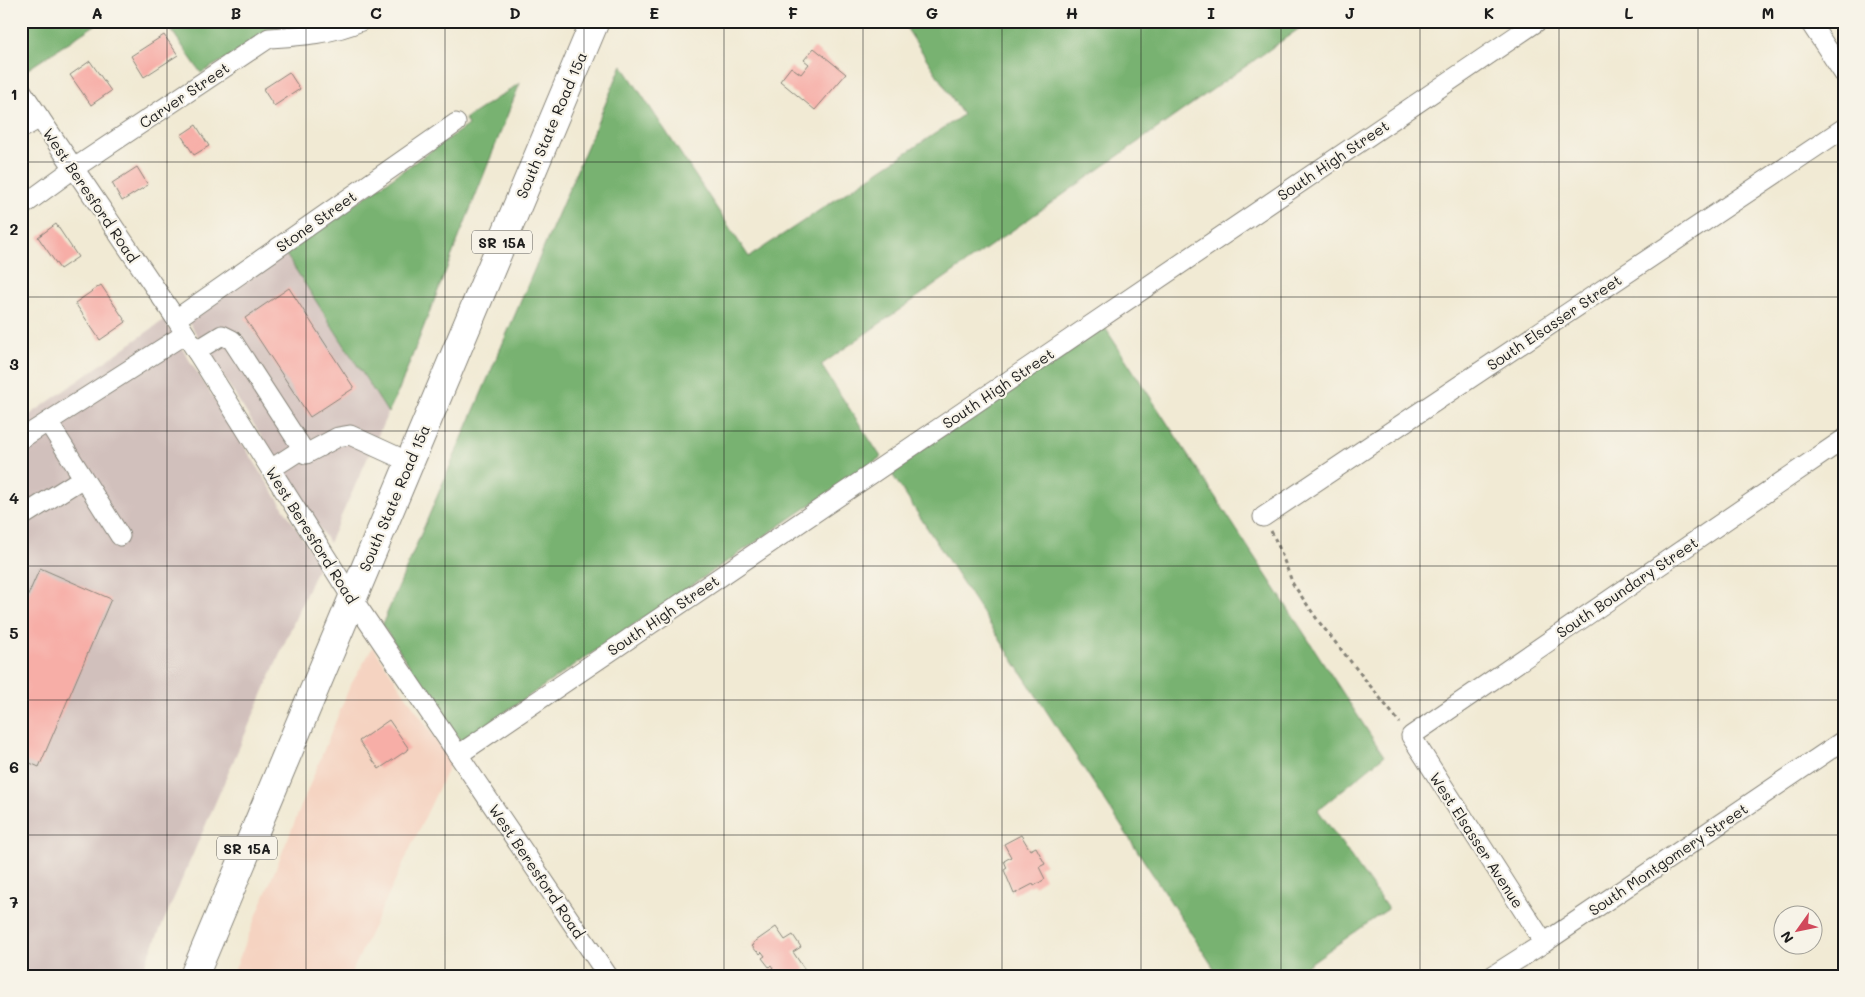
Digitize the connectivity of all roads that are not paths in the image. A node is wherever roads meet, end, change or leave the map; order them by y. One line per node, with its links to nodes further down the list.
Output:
1 (361, 21): 11 (street, Carver Street)
2 (595, 21): 19 (highway, South State Road 15a / SR 15A)
3 (1538, 21): 28 (street, South High Street)
4 (1809, 21): 5 (street)
5 (1844, 74)
6 (21, 90): 7 (street, West Beresford Road)
7 (40, 118): 10 (street); 11 (street, West Beresford Road)
8 (456, 123): 13 (street, Stone Street)
9 (1844, 128): 23 (street, South Elsasser Street)
10 (21, 129)
11 (73, 169): 12 (street, Carver Street); 13 (street, West Beresford Road)
12 (21, 206)
13 (180, 327): 14 (street, West Beresford Road); 15 (street, Stone Street)
14 (196, 351): 18 (street); 20 (street, West Beresford Road)
15 (48, 422): 16 (street, Stone Street); 21 (street)
16 (21, 439)
17 (1844, 439): 26 (street, South Boundary Street)
18 (302, 449): 19 (street); 20 (street)
19 (410, 462): 25 (highway, South State Road 15a / SR 15A)
20 (271, 469): 25 (street, West Beresford Road)
21 (83, 478): 22 (street); 24 (street)
22 (21, 517)
23 (1264, 517)
24 (120, 536)
25 (352, 598): 28 (street, West Beresford Road); 30 (highway, South State Road 15a / SR 15A)
26 (1411, 736): 29 (street, West Elsasser Avenue)
27 (1844, 740): 29 (street, South Montgomery Street)
28 (458, 754): 31 (street, West Beresford Road)
29 (1544, 943): 32 (street, South Montgomery Street)
30 (194, 976)
31 (608, 976)
32 (1492, 976)

